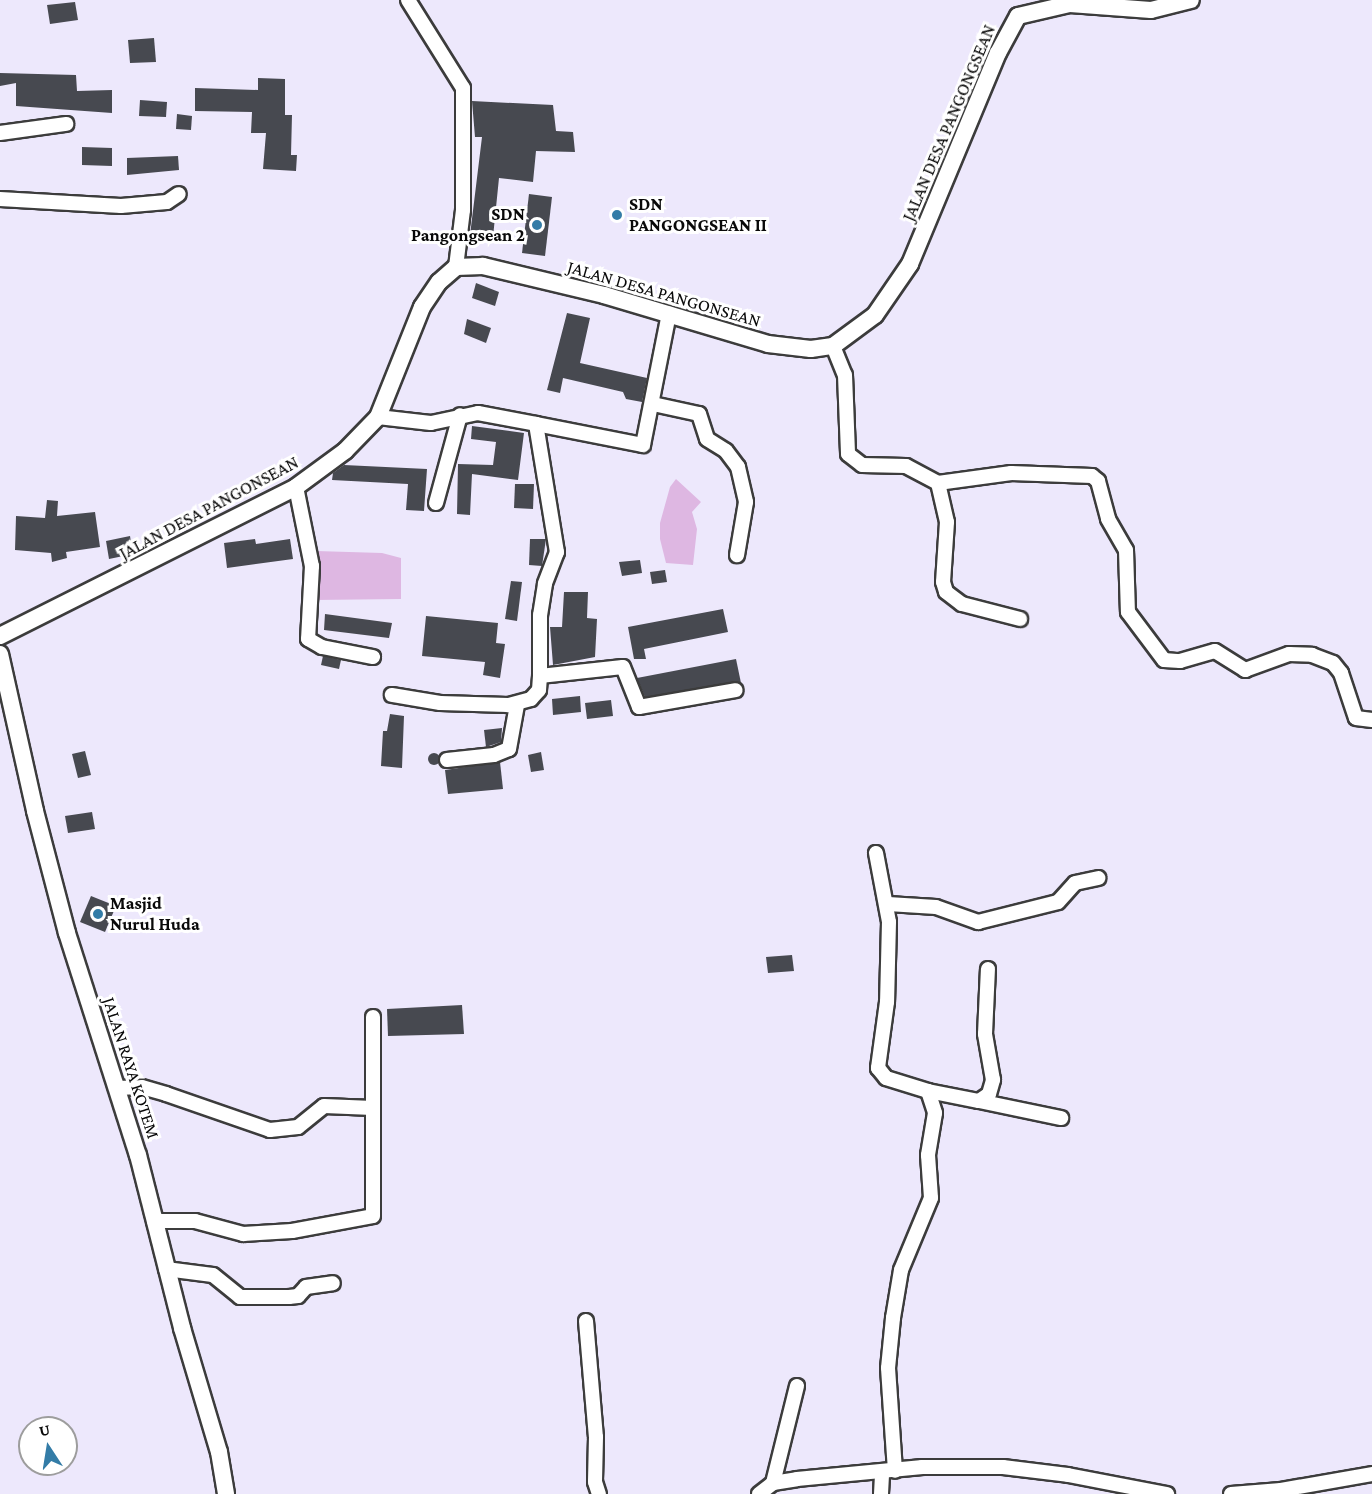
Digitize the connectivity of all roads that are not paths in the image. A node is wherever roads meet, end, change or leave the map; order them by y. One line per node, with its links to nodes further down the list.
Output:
1 (408, 0): 7 (street)
2 (1191, 0): 9 (street, JALAN DESA PANGONGSEAN)
3 (66, 124): 4 (street)
4 (0, 133)
5 (179, 194): 6 (street)
6 (0, 199)
7 (456, 267): 8 (street, JALAN DESA PANGONSEAN); 12 (street, JALAN DESA PANGONSEAN)
8 (669, 314): 9 (street, JALAN DESA PANGONSEAN); 10 (street)
9 (832, 346): 14 (street)
10 (653, 404): 13 (street); 17 (street)
11 (460, 416): 12 (street); 13 (street); 16 (street)
12 (378, 417): 15 (street, JALAN DESA PANGONSEAN)
13 (536, 424): 22 (street)
14 (938, 483): 18 (street); 26 (street)
15 (296, 487): 19 (street, JALAN DESA PANGONSEAN); 21 (street)
16 (436, 503)
17 (737, 555)
18 (1020, 619)
19 (0, 636)
20 (0, 654): 33 (street, JALAN RAYA KOTEM)
21 (373, 657)
22 (540, 676): 23 (street); 25 (street)
23 (736, 690)
24 (392, 695): 25 (street)
25 (517, 705): 27 (street)
26 (1372, 720)
27 (447, 760)
28 (876, 853): 30 (street)
29 (1098, 878): 30 (street)
30 (888, 904): 34 (street)
31 (988, 969): 35 (street)
32 (373, 1017): 36 (street)
33 (117, 1088): 36 (street); 38 (street, JALAN RAYA KOTEM)
34 (928, 1091): 35 (street); 43 (street)
35 (979, 1101): 37 (street)
36 (373, 1108): 38 (street)
37 (1061, 1118)
38 (154, 1221): 39 (street, JALAN RAYA KOTEM)
39 (166, 1269): 40 (street); 46 (street, JALAN RAYA KOTEM)
40 (333, 1282)
41 (586, 1321): 47 (street)
42 (797, 1386): 45 (street)
43 (889, 1472): 45 (street); 49 (street); 50 (street)
44 (1372, 1474): 51 (street)
45 (773, 1483): 48 (street)
46 (226, 1494)
47 (599, 1494)
48 (759, 1494)
49 (881, 1494)
50 (1167, 1494)
51 (1231, 1494)

